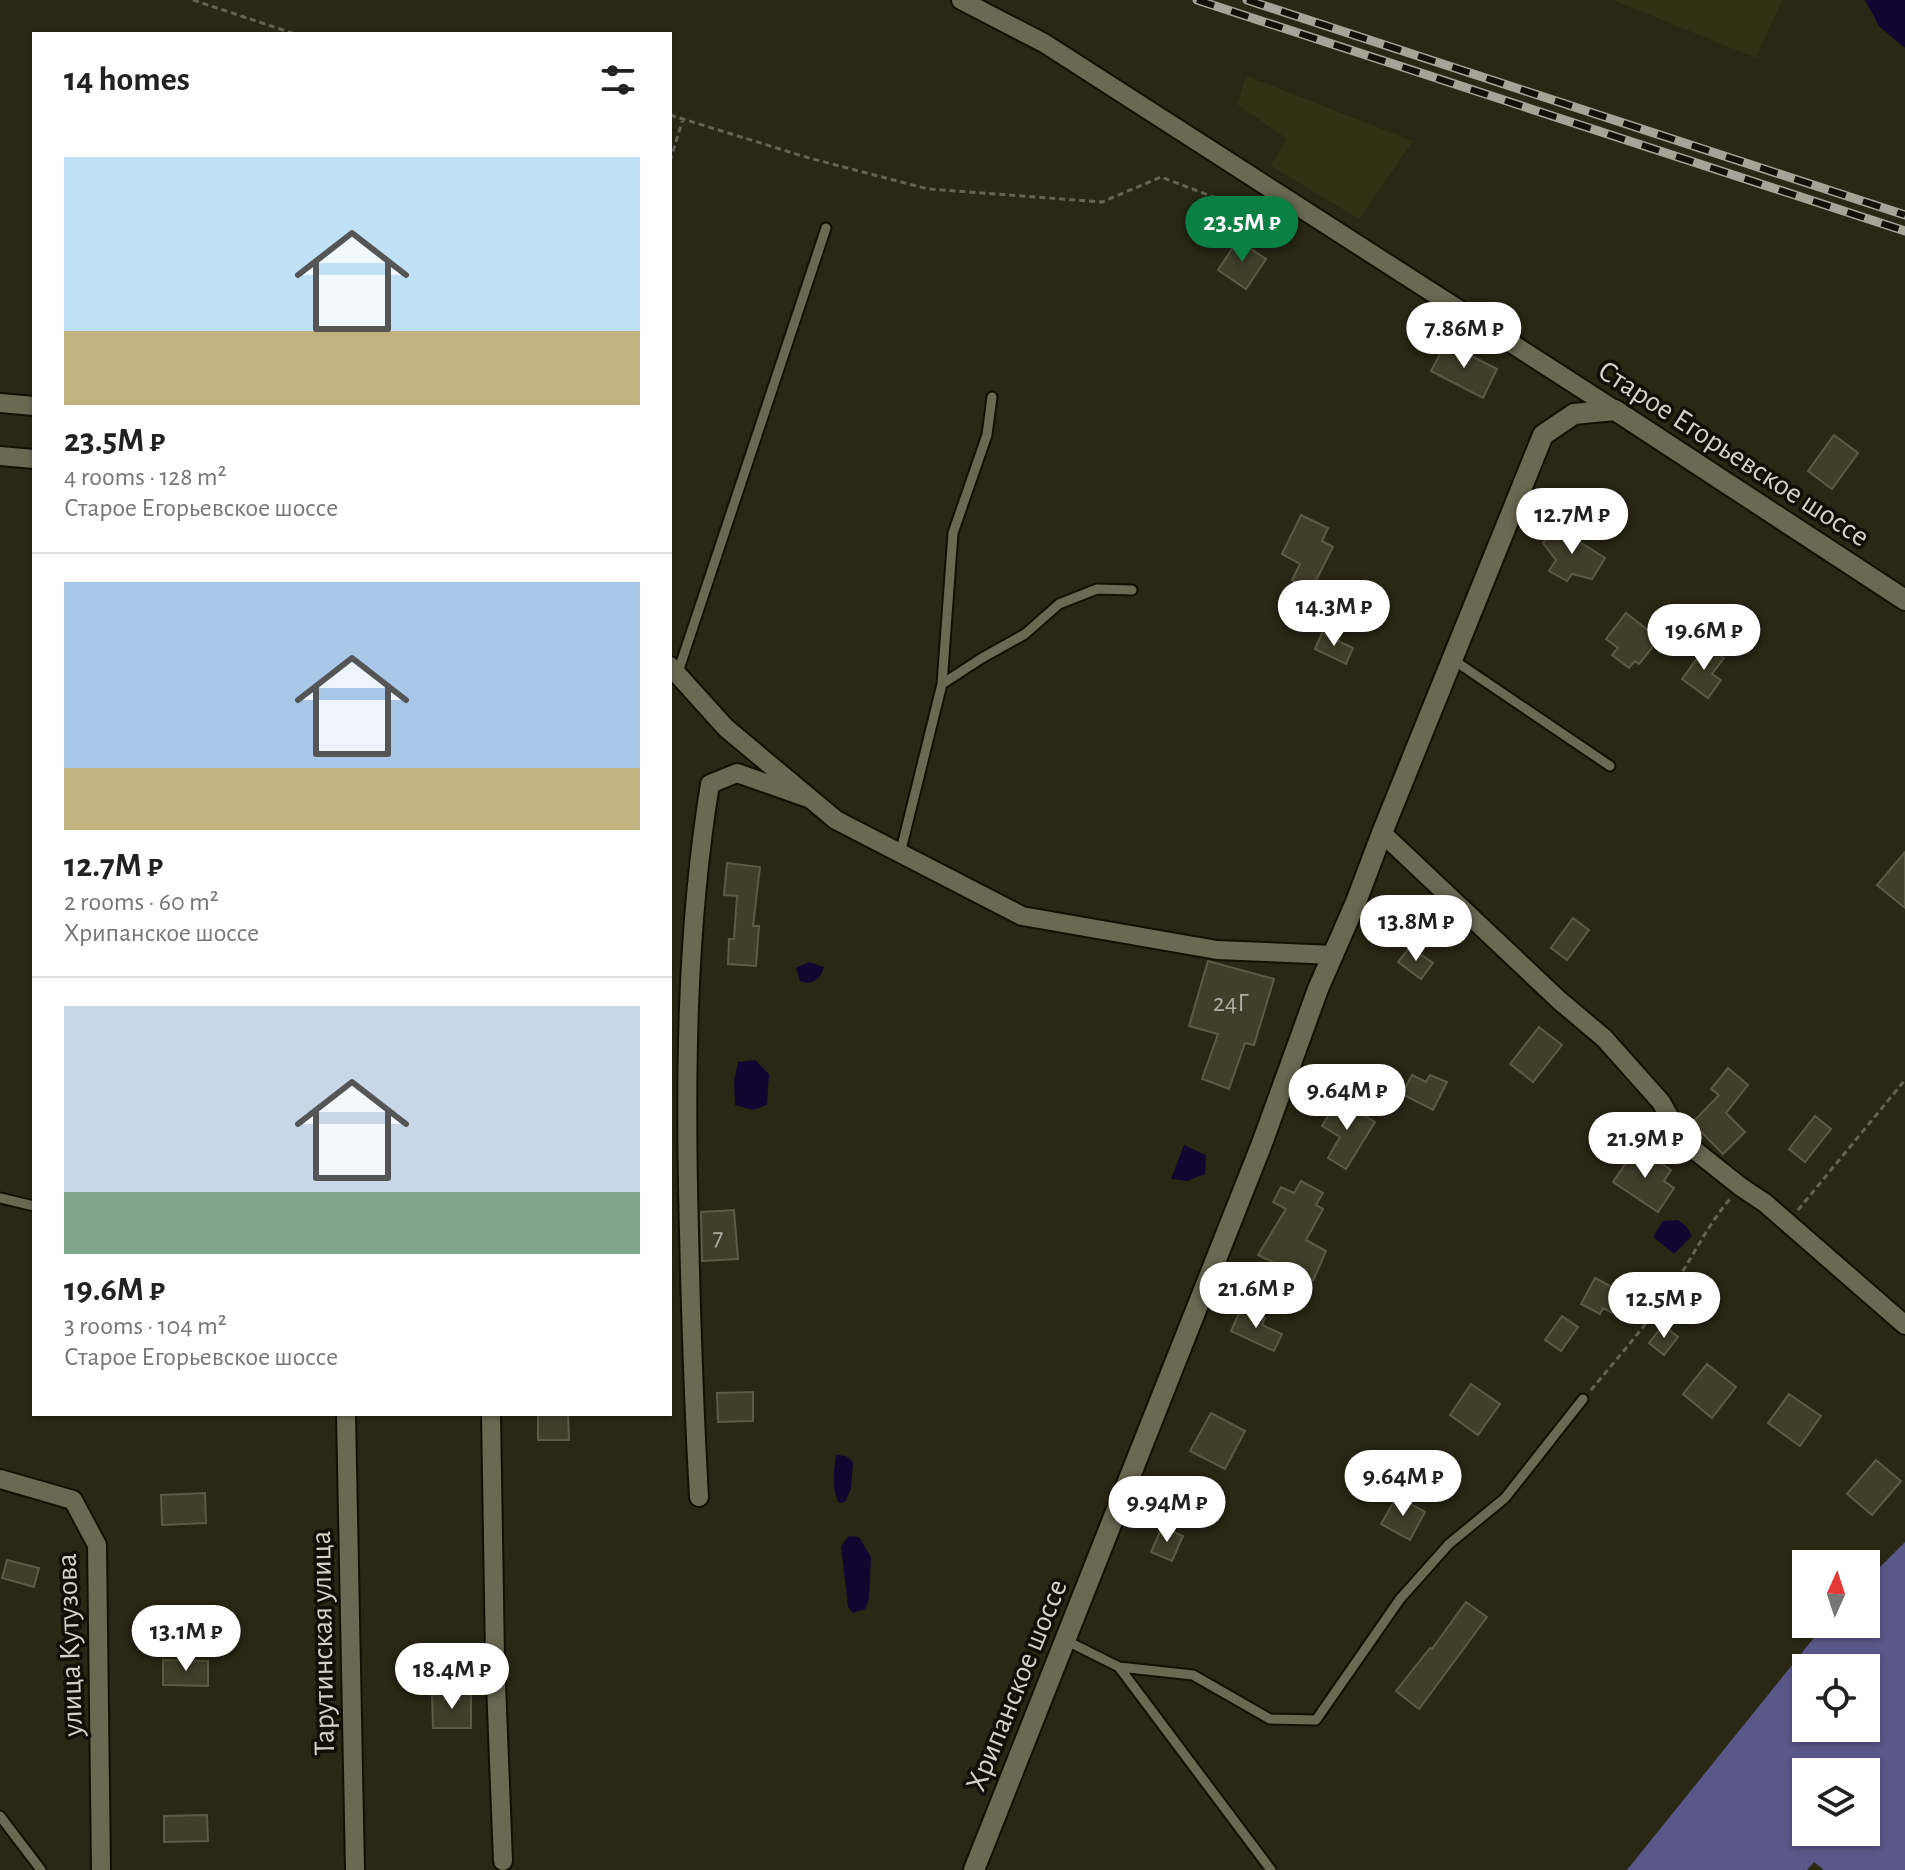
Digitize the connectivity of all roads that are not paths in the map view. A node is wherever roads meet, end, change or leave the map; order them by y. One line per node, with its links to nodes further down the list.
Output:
1 (961, 0): 6 (street, Старое Егорьевское шоссе)
2 (826, 228): 12 (lane)
3 (992, 397): 13 (lane)
4 (0, 403): 5 (street)
5 (32, 406)
6 (1615, 410): 10 (main road, Старое Егорьевское шоссе); 11 (main road, Хрипанское шоссе)
7 (0, 456): 8 (street)
8 (32, 459)
9 (1132, 590): 13 (lane)
10 (1905, 600)
11 (1452, 659): 14 (lane); 16 (main road, Хрипанское шоссе)
12 (674, 669): 15 (street)
13 (942, 684): 17 (lane)
14 (1610, 766)
15 (811, 799): 17 (street); 26 (street)
16 (1382, 833): 18 (main road, Хрипанское шоссе); 21 (street)
17 (900, 854): 18 (street)
18 (1334, 955): 27 (main road, Хрипанское шоссе)
19 (0, 1198): 20 (lane)
20 (32, 1206)
21 (1905, 1325)
22 (1583, 1399): 28 (lane)
23 (346, 1416): 33 (street, Тарутинская улица)
24 (491, 1416): 30 (street)
25 (0, 1479): 32 (street, улица Кутузова)
26 (699, 1497)
27 (1065, 1640): 28 (lane); 34 (main road, Хрипанское шоссе)
28 (1119, 1667): 35 (lane)
29 (0, 1816): 31 (lane)
30 (503, 1861)
31 (41, 1870)
32 (101, 1870)
33 (355, 1870)
34 (974, 1870)
35 (1271, 1870)

